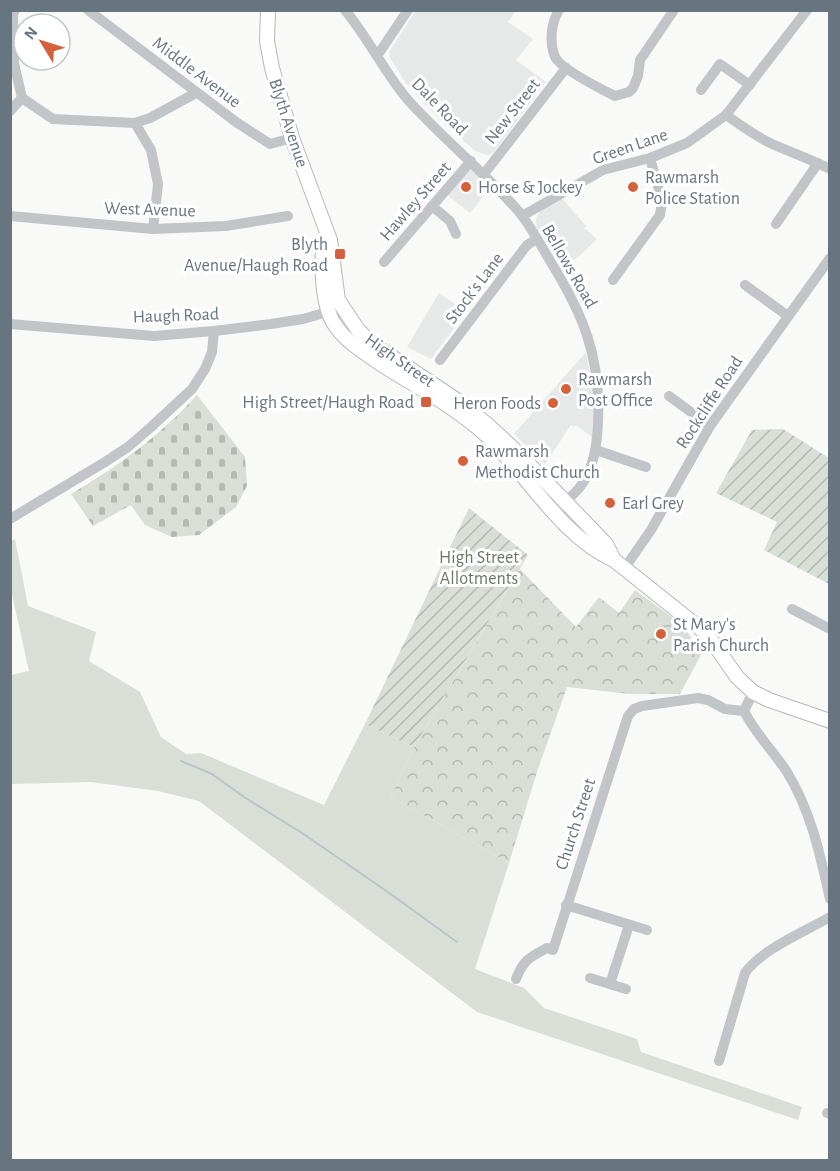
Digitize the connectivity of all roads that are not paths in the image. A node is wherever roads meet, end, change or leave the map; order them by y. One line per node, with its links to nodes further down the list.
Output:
1 (15, 10): 14 (street)
2 (268, 10): 18 (main road, Blyth Avenue)
3 (345, 10): 9 (street, Dale Road)
4 (408, 10): 9 (street)
5 (559, 10): 10 (street)
6 (674, 10): 10 (street)
7 (807, 10): 11 (street, Green Lane)
8 (90, 11): 13 (street, Middle Avenue)
9 (377, 56): 20 (street, Dale Road)
10 (566, 68): 23 (street, New Street)
11 (750, 85): 12 (street); 16 (street, Green Lane)
12 (701, 90)
13 (196, 93): 17 (street); 18 (street, Middle Avenue)
14 (22, 98): 15 (street); 17 (street)
15 (10, 111)
16 (726, 115): 19 (street, Green Lane); 21 (street)
17 (135, 123): 29 (street)
18 (292, 138): 30 (main road, Blyth Avenue)
19 (650, 158): 27 (street, Green Lane); 35 (street)
20 (471, 161): 23 (street, Dale Road); 24 (street, Hawley Street)
21 (818, 163): 22 (street); 28 (street)
22 (830, 170)
23 (484, 174): 27 (street, Dale Road)
24 (432, 206): 31 (street); 34 (street, Hawley Street)
25 (10, 216): 29 (street, West Avenue)
26 (288, 216): 29 (street, West Avenue)
27 (522, 216): 32 (street, Bellows Road)
28 (776, 224)
29 (153, 229)
30 (327, 233): 37 (main road, High Street)
31 (456, 234)
32 (537, 239): 41 (street, Stock's Lane); 44 (street, Bellows Road)
33 (830, 258): 38 (street, Rockcliffe Road)
34 (384, 262)
35 (613, 280)
36 (745, 285): 38 (street)
37 (335, 309): 40 (street, Haugh Road); 46 (main road, High Street); 47 (main road, High Street)
38 (788, 316): 43 (street, Rockcliffe Road)
39 (10, 324): 40 (street, Haugh Road)
40 (214, 331): 48 (street)
41 (440, 360)
42 (669, 396): 43 (street)
43 (710, 426): 49 (street, Rockcliffe Road)
44 (596, 450): 45 (street); 46 (street, Bellows Road)
45 (646, 467)
46 (564, 502): 47 (street, Bellows Road); 49 (main road, High Street)
47 (554, 512): 49 (main road, High Street)
48 (10, 519)
49 (619, 564): 52 (main road, High Street)
50 (792, 609): 51 (street)
51 (830, 629)
52 (753, 692): 53 (street); 54 (main road)
53 (744, 711): 55 (street); 56 (street, Church Street)
54 (830, 721)
55 (830, 899)
56 (566, 905): 58 (street); 61 (street, Church Street)
57 (830, 917): 64 (street)
58 (629, 925): 59 (street); 62 (street)
59 (647, 930)
60 (590, 978): 62 (street)
61 (516, 979)
62 (610, 984): 63 (street)
63 (626, 989)
64 (719, 1061)

